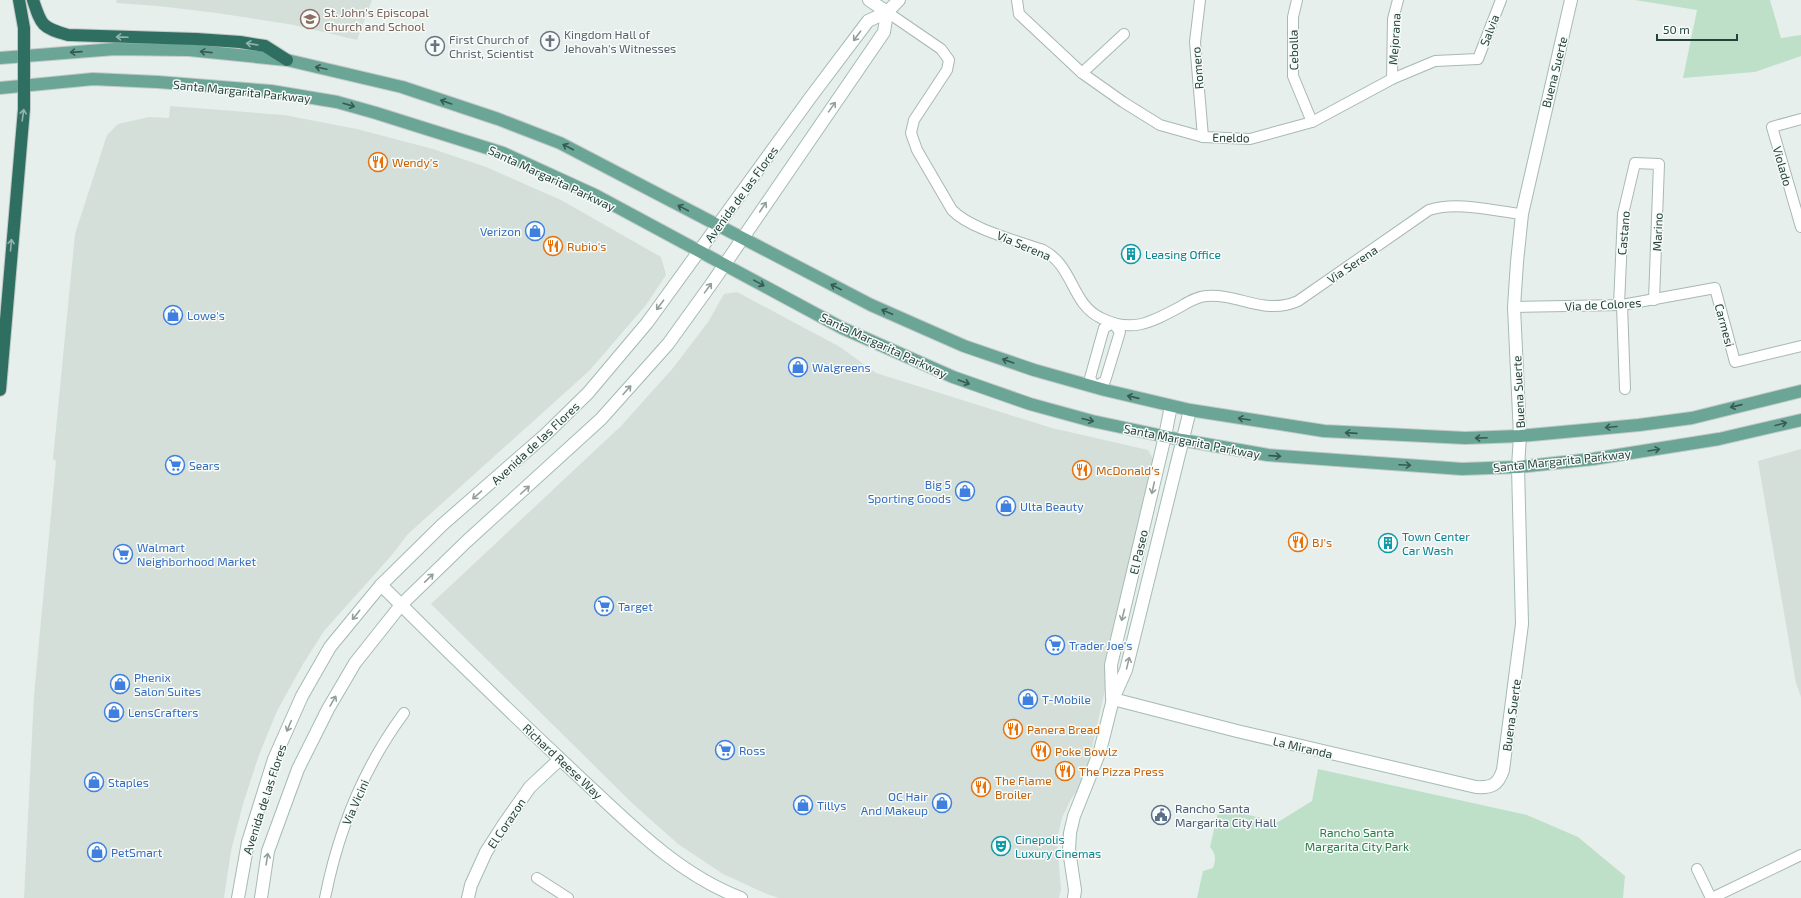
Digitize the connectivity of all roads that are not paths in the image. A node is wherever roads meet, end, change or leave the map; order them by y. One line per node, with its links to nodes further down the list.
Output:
1 (19, 0): 13 (highway)
2 (33, 0): 16 (highway, one-way to 2)
3 (869, 0): 11 (street)
4 (899, 0): 11 (street, Avenida de las Flores)
5 (1200, 0): 23 (street, Romero)
6 (1297, 0): 22 (street, Cebolla)
7 (1398, 0): 18 (street, Mejorana)
8 (1501, 0): 15 (street, Salvia)
9 (1571, 0): 25 (street, Buena Suerte)
10 (1017, 2): 17 (street, Eneldo)
11 (886, 12): 26 (street, Avenida de las Flores, one-way to 26); 28 (street, Avenida de las Flores, one-way to 11); 35 (street, Via Serena)
12 (1124, 34): 17 (street)
13 (19, 56): 14 (main road); 16 (main road, one-way to 13); 19 (highway)
14 (0, 58)
15 (1478, 59): 18 (street, Eneldo)
16 (287, 60): 26 (main road, one-way to 16)
17 (1082, 73): 23 (street, Eneldo)
18 (1392, 79): 22 (street, Eneldo)
19 (20, 86): 20 (main road, Santa Margarita Parkway); 29 (main road, Santa Margarita Parkway, one-way to 29); 39 (highway, one-way to 19)
20 (0, 88)
21 (1801, 119): 27 (street, Violado)
22 (1312, 122): 23 (street, Eneldo)
23 (1203, 137)
24 (1659, 164): 32 (street, Marino); 33 (street, Castano)
25 (1522, 214): 34 (street, Buena Suerte); 35 (street, Via Serena)
26 (718, 226): 28 (main road); 29 (street, Avenida de las Flores)
27 (1801, 227)
28 (741, 239): 30 (street, Avenida de las Flores); 37 (main road, one-way to 28)
29 (699, 251): 30 (main road, Santa Margarita Parkway); 48 (street, Avenida de las Flores, one-way to 48)
30 (725, 264): 44 (main road, Santa Margarita Parkway, one-way to 44); 49 (street, Avenida de las Flores, one-way to 30)
31 (1715, 288): 32 (street, Via de Colores); 36 (street, Carmesi)
32 (1654, 300): 33 (street, Via de Colores)
33 (1620, 305): 34 (street, Via de Colores); 38 (street, Castano)
34 (1514, 307): 45 (street, Buena Suerte)
35 (1113, 323): 37 (street); 37 (street)
36 (1801, 346)
37 (1096, 388): 41 (main road, one-way to 37)
38 (1625, 389)
39 (0, 390)
40 (1801, 391): 45 (main road, one-way to 45)
41 (1171, 406): 42 (main road); 44 (street, El Paseo)
42 (1190, 410): 45 (main road, one-way to 42); 46 (street, El Paseo)
43 (1801, 420): 47 (main road, Santa Margarita Parkway, one-way to 43)
44 (1165, 436): 46 (main road, Santa Margarita Parkway); 50 (street, El Paseo, one-way to 50)
45 (1520, 436): 47 (street, Buena Suerte)
46 (1182, 440): 47 (main road, Santa Margarita Parkway, one-way to 47); 50 (street, El Paseo, one-way to 46)
47 (1518, 467): 53 (street, Buena Suerte)
48 (381, 585): 49 (street, Richard Reese Way); 57 (street, Avenida de las Flores, one-way to 57)
49 (400, 605): 52 (street, Richard Reese Way); 58 (street, Avenida de las Flores, one-way to 49)
50 (1112, 699): 53 (street, La Miranda); 63 (street, El Paseo)
51 (404, 713): 59 (street, Via Vicini)
52 (560, 758): 60 (street, El Corazon); 62 (street, Richard Reese Way)
53 (1494, 785)
54 (1801, 855): 64 (street)
55 (1697, 869): 64 (street)
56 (537, 878): 61 (street)
57 (238, 898)
58 (261, 898)
59 (325, 898)
60 (468, 898)
61 (568, 898)
62 (741, 898)
63 (1074, 898)
64 (1711, 898)

